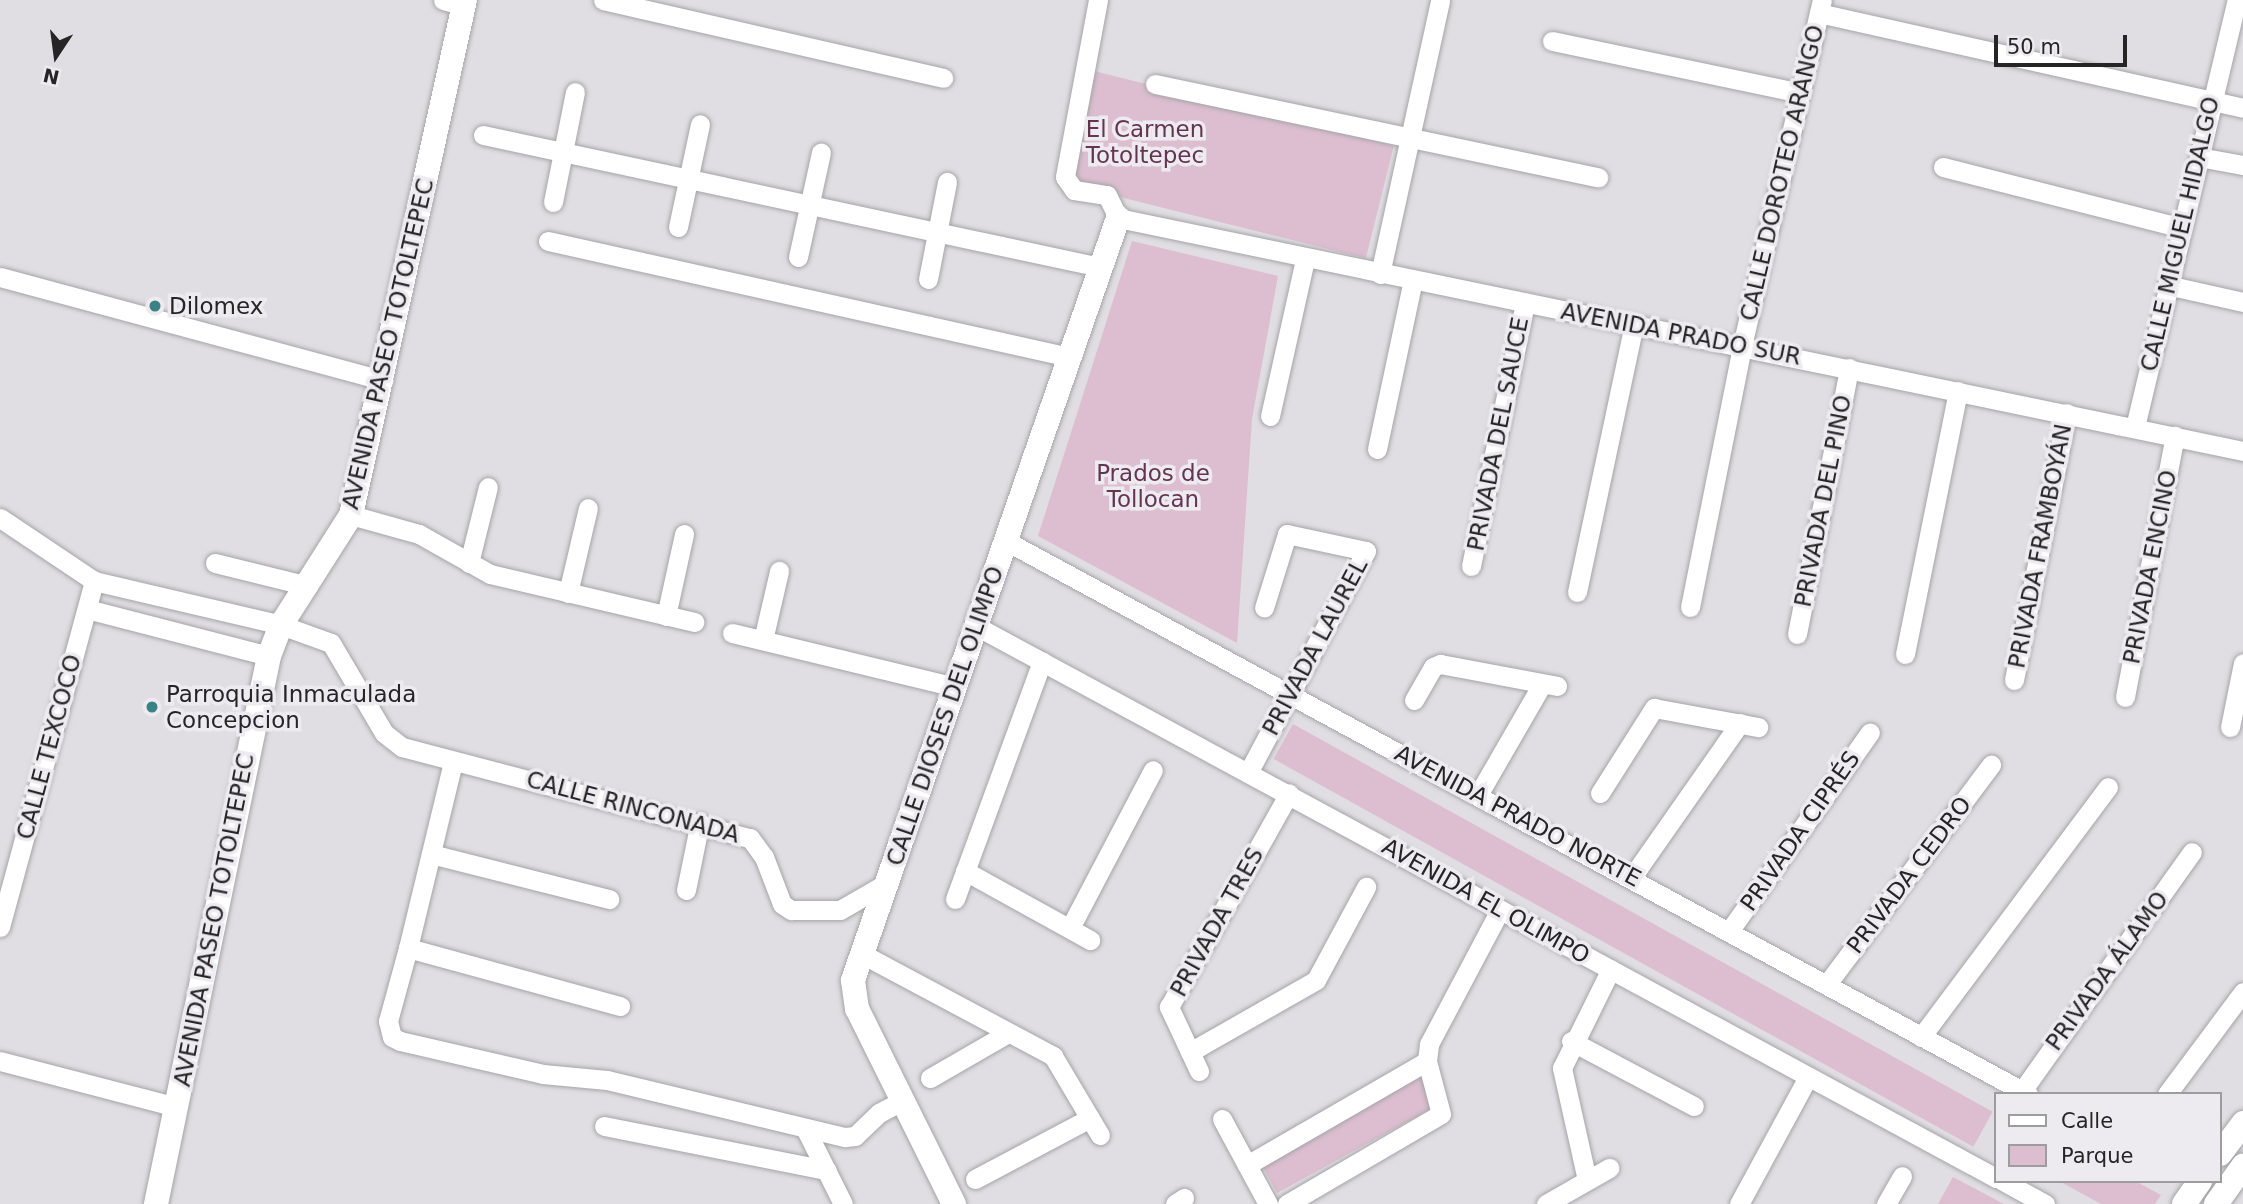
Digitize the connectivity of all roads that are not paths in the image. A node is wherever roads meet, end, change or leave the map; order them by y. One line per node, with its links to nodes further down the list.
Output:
1 (603, 0): 8 (street)
2 (1098, 0): 27 (street)
3 (1440, 0): 16 (street)
4 (2236, 0): 12 (street, CALLE MIGUEL HIDALGO)
5 (457, 2): 46 (main road, AVENIDA PASEO TOTOLTEPEC)
6 (1821, 7): 11 (street, CALLE DOROTEO ARANGO); 12 (street)
7 (1552, 41): 11 (street)
8 (943, 78)
9 (1155, 84): 16 (street)
10 (575, 92): 18 (street)
11 (1801, 93): 43 (street, CALLE DOROTEO ARANGO)
12 (2211, 100): 13 (street); 19 (street, CALLE MIGUEL HIDALGO)
13 (2243, 108)
14 (700, 124): 23 (street)
15 (483, 135): 18 (street)
16 (1410, 137): 22 (street); 35 (street)
17 (821, 152): 26 (street)
18 (561, 153): 23 (street); 25 (street)
19 (2199, 157): 20 (street); 29 (street, CALLE MIGUEL HIDALGO)
20 (2243, 165)
21 (1943, 167): 29 (street)
22 (1598, 177)
23 (686, 180): 26 (street); 28 (street)
24 (947, 182): 30 (street)
25 (553, 202)
26 (810, 205): 30 (street); 32 (street)
27 (1118, 218): 33 (street, AVENIDA PRADO SUR); 34 (main road, CALLE DIOSES DEL OLIMPO)
28 (678, 227)
29 (2182, 228): 39 (street, CALLE MIGUEL HIDALGO)
30 (936, 233): 34 (street); 37 (street)
31 (548, 241): 44 (street)
32 (798, 257)
33 (1305, 259): 35 (street, AVENIDA PRADO SUR); 49 (street)
34 (1100, 267): 44 (main road, CALLE DIOSES DEL OLIMPO)
35 (1380, 274): 38 (street, AVENIDA PRADO SUR)
36 (0, 277): 46 (street)
37 (928, 279)
38 (1413, 281): 40 (street, AVENIDA PRADO SUR); 52 (street)
39 (2167, 285): 41 (street); 50 (street, CALLE MIGUEL HIDALGO)
40 (1525, 302): 42 (street, AVENIDA PRADO SUR); 62 (street, PRIVADA DEL SAUCE)
41 (2243, 302)
42 (1634, 324): 43 (street, AVENIDA PRADO SUR); 66 (street)
43 (1742, 346): 45 (street, AVENIDA PRADO SUR); 69 (street, CALLE DOROTEO ARANGO)
44 (1069, 357): 59 (main road, CALLE DIOSES DEL OLIMPO)
45 (1849, 368): 47 (street, AVENIDA PRADO SUR); 76 (street, PRIVADA DEL PINO)
46 (383, 380): 56 (main road, AVENIDA PASEO TOTOLTEPEC)
47 (1958, 391): 48 (street, AVENIDA PRADO SUR); 78 (street)
48 (2067, 413): 50 (street, AVENIDA PRADO SUR); 82 (street, PRIVADA FRAMBOYÁN)
49 (1270, 416)
50 (2135, 427): 51 (street, AVENIDA PRADO SUR)
51 (2175, 436): 53 (street, AVENIDA PRADO SUR); 85 (street, PRIVADA ENCINO)
52 (1377, 449)
53 (2243, 450)
54 (488, 487): 61 (street)
55 (588, 508): 67 (street)
56 (351, 515): 61 (street); 65 (main road, AVENIDA PASEO TOTOLTEPEC)
57 (0, 518): 64 (street)
58 (684, 534): 71 (street)
59 (1006, 541): 74 (main road, CALLE DIOSES DEL OLIMPO); 84 (street, AVENIDA PRADO NORTE)
60 (215, 563): 65 (street)
61 (469, 564): 67 (street)
62 (1471, 566)
63 (779, 571): 77 (street)
64 (94, 581): 70 (street, CALLE TEXCOCO); 73 (street, CALLE RINCONADA)
65 (308, 586): 73 (main road, AVENIDA PASEO TOTOLTEPEC)
66 (1577, 592)
67 (568, 593): 71 (street)
68 (1264, 607): 84 (street, PRIVADA LAUREL)
69 (1690, 607)
70 (87, 608): 79 (street); 100 (street, CALLE TEXCOCO)
71 (666, 616): 72 (street)
72 (694, 622)
73 (281, 625): 79 (main road, AVENIDA PASEO TOTOLTEPEC); 89 (street, CALLE RINCONADA)
74 (976, 626): 80 (street, AVENIDA EL OLIMPO); 83 (main road, CALLE DIOSES DEL OLIMPO)
75 (732, 633): 77 (street)
76 (1797, 634)
77 (763, 640): 83 (street)
78 (1905, 654)
79 (269, 656): 132 (main road, AVENIDA PASEO TOTOLTEPEC)
80 (1042, 661): 92 (street, AVENIDA EL OLIMPO); 101 (street)
81 (2243, 663): 87 (street)
82 (2014, 680)
83 (955, 687): 103 (main road, CALLE DIOSES DEL OLIMPO)
84 (1291, 694): 92 (street, PRIVADA LAUREL); 96 (street, AVENIDA PRADO NORTE)
85 (2125, 697)
86 (1414, 700): 96 (street)
87 (2230, 727)
88 (1870, 732): 111 (street, PRIVADA CIPRÉS)
89 (453, 762): 97 (street, CALLE RINCONADA); 99 (street)
90 (1991, 765): 116 (street, PRIVADA CEDRO)
91 (1153, 770): 110 (street)
92 (1249, 771): 94 (street, AVENIDA EL OLIMPO)
93 (2108, 787): 120 (street)
94 (1289, 793): 108 (street, AVENIDA EL OLIMPO); 122 (street, PRIVADA TRES)
95 (1600, 793): 102 (street)
96 (1478, 794): 102 (street, AVENIDA PRADO NORTE)
97 (700, 822): 103 (street, CALLE RINCONADA); 105 (street)
98 (2192, 852): 128 (street, PRIVADA ÁLAMO)
99 (430, 854): 106 (street); 113 (street)
100 (7, 871): 109 (street, CALLE TEXCOCO)
101 (965, 871): 107 (street); 110 (street)
102 (1632, 877): 111 (street, AVENIDA PRADO NORTE)
103 (887, 883): 114 (main road, CALLE DIOSES DEL OLIMPO)
104 (1366, 887): 122 (street)
105 (686, 890)
106 (609, 899)
107 (955, 899)
108 (1500, 910): 115 (street, AVENIDA EL OLIMPO); 124 (street)
109 (0, 927)
110 (1070, 928): 112 (street)
111 (1730, 930): 116 (street, AVENIDA PRADO NORTE)
112 (1090, 940)
113 (412, 949): 118 (street); 136 (street)
114 (862, 954): 119 (street); 130 (main road, CALLE DIOSES DEL OLIMPO)
115 (1611, 969): 121 (street); 126 (street, AVENIDA EL OLIMPO)
116 (1827, 984): 120 (street, AVENIDA PRADO NORTE)
117 (2243, 992): 129 (street)
118 (620, 1006)
119 (1008, 1033): 127 (street); 144 (street)
120 (1922, 1037): 128 (street, AVENIDA PRADO NORTE)
121 (1571, 1041): 131 (street); 145 (street)
122 (1190, 1052): 125 (street, PRIVADA TRES)
123 (0, 1061): 132 (street)
124 (1427, 1061): 138 (street); 153 (street)
125 (1199, 1072)
126 (1808, 1077): 143 (street, AVENIDA EL OLIMPO); 155 (street)
127 (930, 1078)
128 (2025, 1092)
129 (2168, 1092)
130 (902, 1101): 136 (street); 151 (main road, CALLE DIOSES DEL OLIMPO)
131 (1694, 1106)
132 (176, 1107): 149 (main road, AVENIDA PASEO TOTOLTEPEC)
133 (1222, 1119): 138 (street)
134 (2243, 1123): 137 (main road)
135 (604, 1126): 141 (street)
136 (807, 1132): 141 (street)
137 (2222, 1151)
138 (1247, 1165): 152 (street)
139 (2243, 1166): 148 (main road)
140 (1609, 1168): 145 (street)
141 (827, 1170): 150 (street)
142 (1902, 1176): 156 (street)
143 (1994, 1177)
144 (975, 1179)
145 (1587, 1180): 154 (street)
146 (2007, 1183): 157 (street)
147 (2193, 1188): 148 (street)
148 (2218, 1201)
149 (156, 1204)
150 (843, 1204)
151 (954, 1204)
152 (1268, 1204)
153 (1287, 1204)
154 (1546, 1204)
155 (1739, 1204)
156 (1886, 1204)
157 (2045, 1204)

